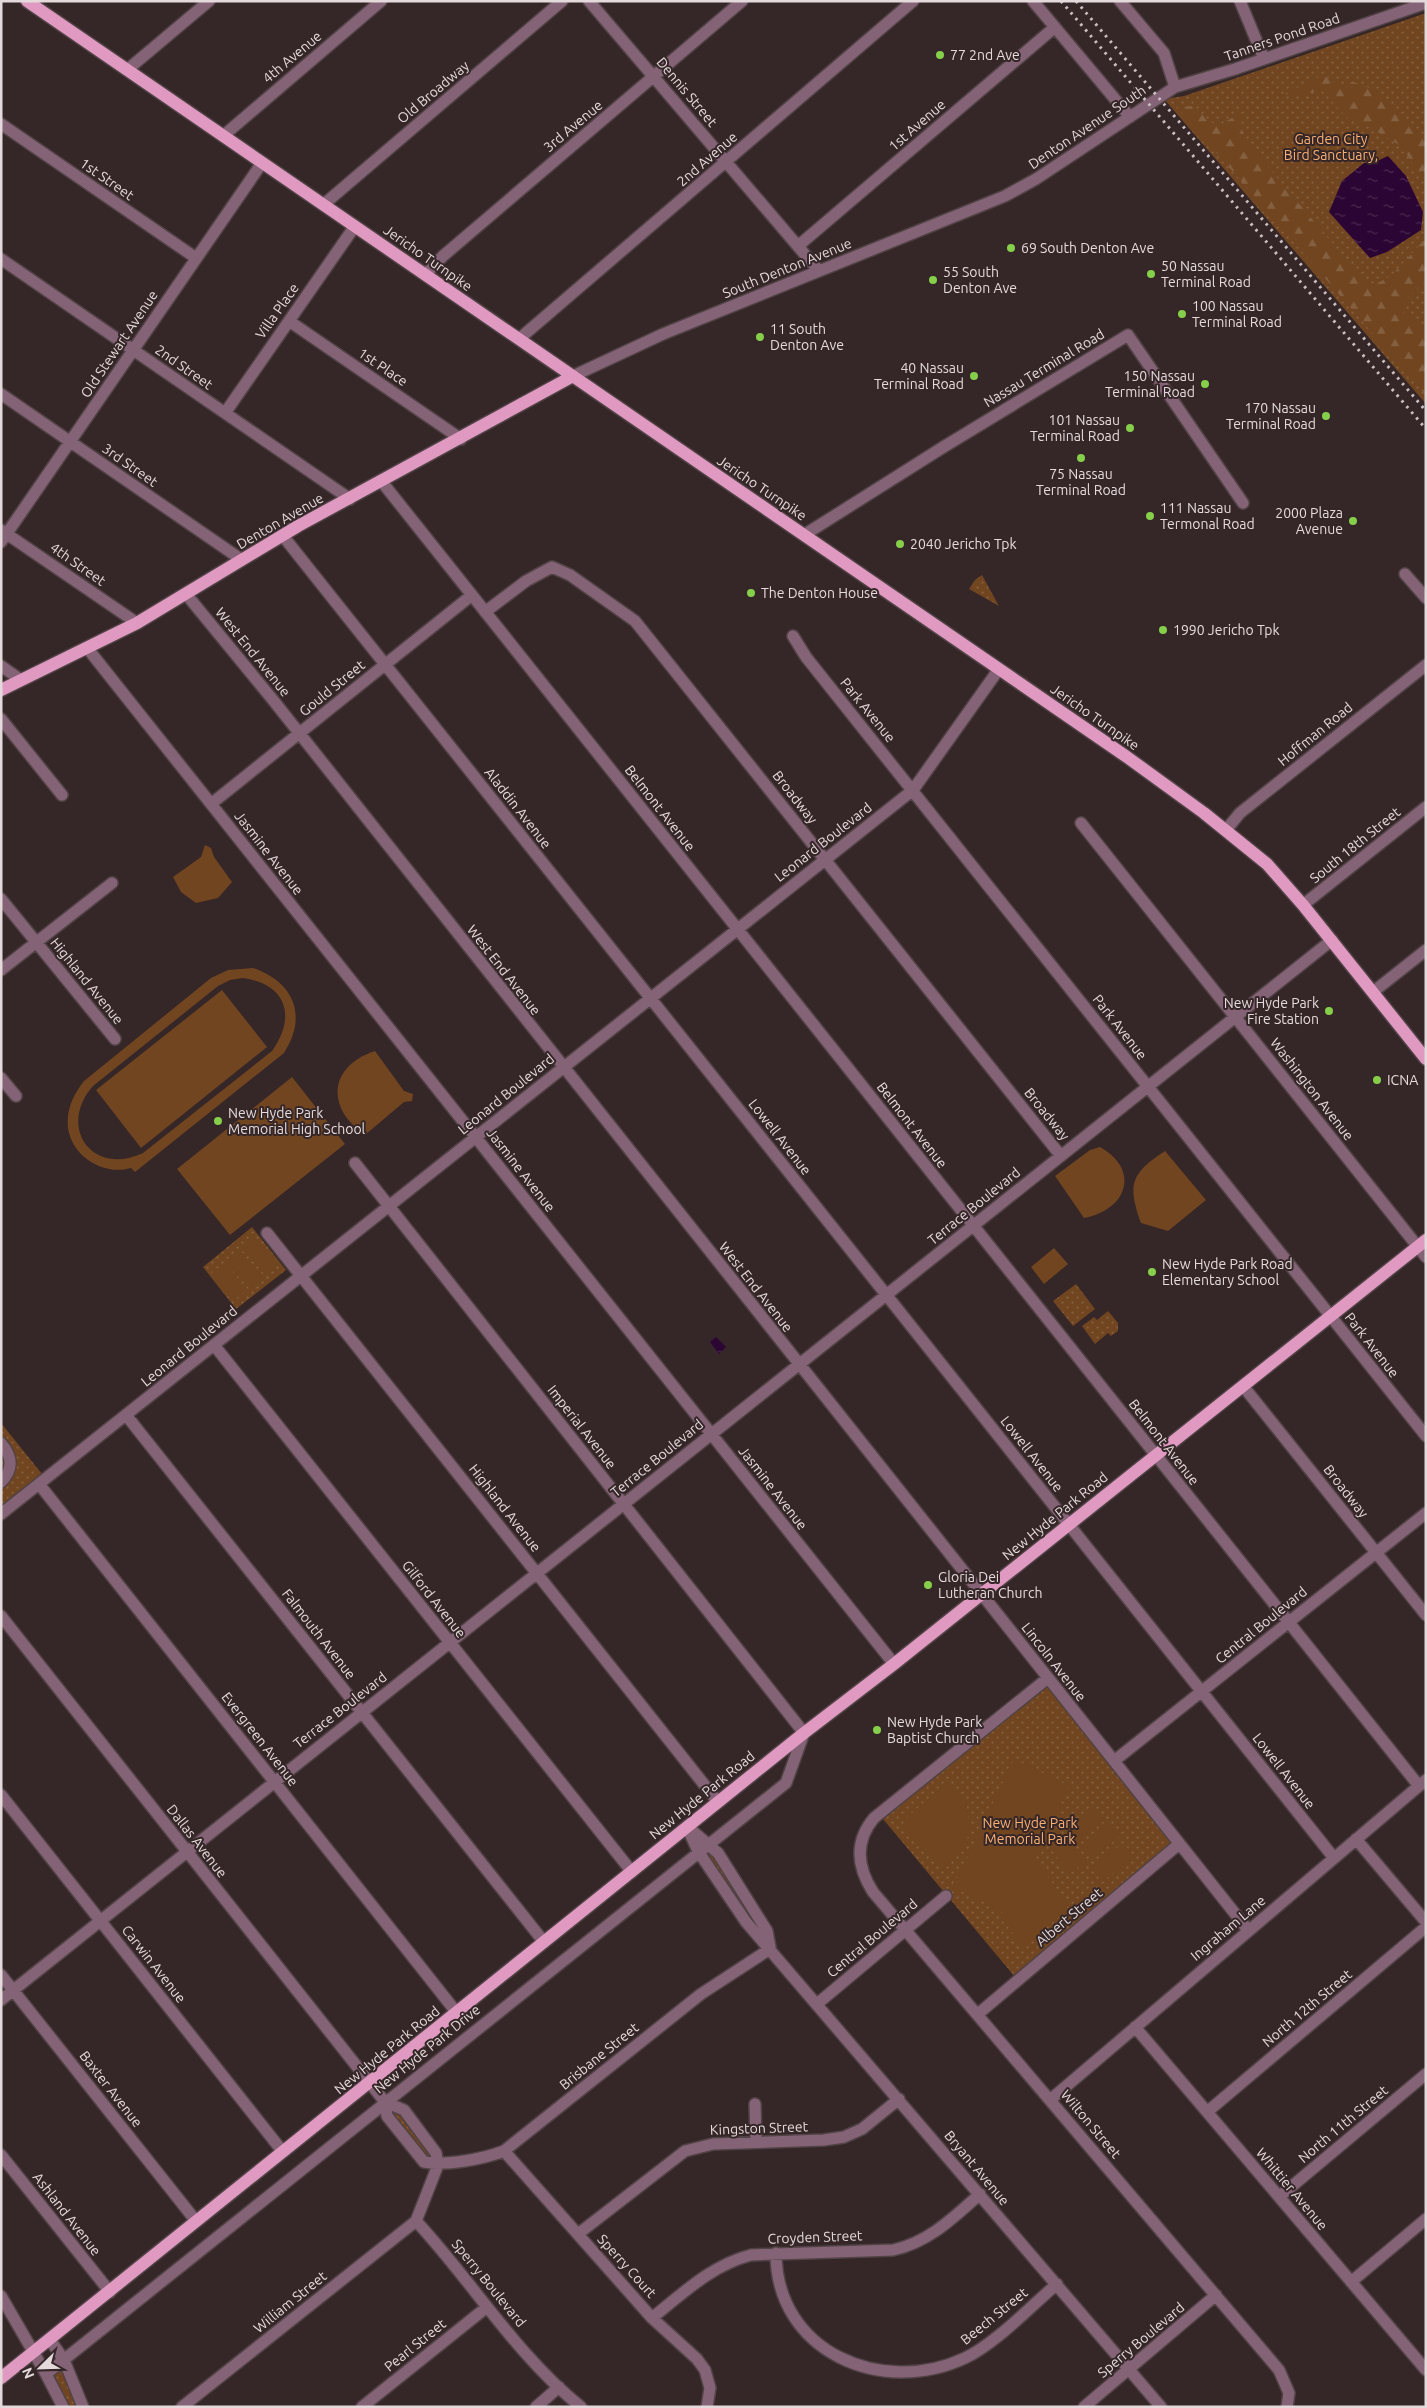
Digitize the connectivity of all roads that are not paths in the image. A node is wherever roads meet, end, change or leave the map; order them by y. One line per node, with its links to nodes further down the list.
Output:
1 (209, 1): 14 (street)
2 (381, 1): 19 (street, 4th Avenue)
3 (562, 1): 23 (street, Old Broadway)
4 (589, 1): 15 (street, Dennis Street)
5 (742, 1): 15 (street, 3rd Avenue)
6 (913, 1): 20 (street, 2nd Avenue)
7 (1033, 1): 12 (street)
8 (1120, 1): 16 (street)
9 (1240, 1): 13 (street)
10 (32, 2): 14 (main road, Jericho Turnpike)
11 (1426, 3): 13 (street, Tanners Pond Road)
12 (1054, 27): 17 (street); 25 (street, 1st Avenue)
13 (1264, 59): 16 (street, Tanners Pond Road)
14 (126, 70): 19 (main road, Jericho Turnpike)
15 (654, 76): 20 (street, Dennis Street); 29 (street, 3rd Avenue)
16 (1175, 87): 17 (street, Denton Avenue South)
17 (1130, 116): 22 (street, Denton Avenue South)
18 (1, 124): 26 (street, 1st Street)
19 (223, 136): 21 (main road, Jericho Turnpike)
20 (726, 162): 25 (street, Dennis Street); 31 (street, 2nd Avenue)
21 (262, 163): 23 (main road, Jericho Turnpike); 26 (street, Old Stewart Avenue)
22 (1014, 191): 28 (street, South Denton Avenue)
23 (323, 205): 24 (main road, Jericho Turnpike)
24 (354, 226): 29 (main road, Jericho Turnpike); 30 (street, Villa Place)
25 (798, 246): 28 (street, Dennis Street)
26 (196, 258): 32 (street, Old Stewart Avenue)
27 (1, 259): 32 (street, 2nd Street)
28 (820, 271): 33 (street, South Denton Avenue)
29 (425, 275): 31 (main road, Jericho Turnpike)
30 (289, 321): 35 (street, Villa Place); 36 (street, 1st Place)
31 (519, 339): 33 (main road, Jericho Turnpike)
32 (134, 350): 35 (street, 2nd Street); 37 (street, Old Stewart Avenue)
33 (572, 376): 36 (main road, Denton Avenue); 42 (main road, Jericho Turnpike)
34 (1, 394): 37 (street, 3rd Street)
35 (225, 413): 39 (street, 2nd Street)
36 (460, 439): 38 (main road, Denton Avenue)
37 (70, 442): 41 (street, Old Stewart Avenue); 44 (street, 3rd Street)
38 (382, 482): 39 (main road, Denton Avenue); 47 (street, Belmont Avenue)
39 (350, 499): 43 (main road, Denton Avenue)
40 (1243, 503): 42 (street, Nassau Terminal Road)
41 (3, 535): 50 (street, 4th Street)
42 (804, 535): 56 (main road, Jericho Turnpike)
43 (283, 536): 44 (main road, Denton Avenue); 53 (street, Aladdin Avenue)
44 (242, 560): 46 (main road, Denton Avenue)
45 (1405, 574): 48 (street)
46 (186, 594): 50 (main road, Denton Avenue); 60 (street, West End Avenue)
47 (472, 595): 49 (street, Belmont Avenue); 53 (street, Gould Street)
48 (1426, 598)
49 (485, 612): 67 (street, Broadway); 71 (street, Belmont Avenue)
50 (137, 623): 52 (main road, Denton Avenue)
51 (793, 636): 61 (street, Park Avenue)
52 (88, 649): 57 (main road, Denton Avenue); 63 (street, Jasmine Avenue)
53 (385, 664): 60 (street, Gould Street); 77 (street, Aladdin Avenue)
54 (1426, 665): 66 (street, Hoffman Road)
55 (1, 666): 57 (street)
56 (999, 669): 61 (street, Leonard Boulevard); 66 (main road, Jericho Turnpike)
57 (21, 680): 58 (main road, Denton Avenue)
58 (1, 690)
59 (1, 720): 62 (street)
60 (298, 734): 63 (street, Gould Street); 81 (street, West End Avenue)
61 (913, 790): 67 (street, Leonard Boulevard); 84 (street, Park Avenue)
62 (62, 795)
63 (211, 804): 86 (street, Jasmine Avenue)
64 (1426, 807): 70 (street, South 18th Street)
65 (1081, 823): 78 (street, Washington Avenue)
66 (1226, 830): 70 (main road, Jericho Turnpike)
67 (825, 859): 71 (street, Leonard Boulevard); 87 (street, Broadway)
68 (112, 882): 73 (street)
69 (1, 899): 73 (street, Highland Avenue)
70 (1304, 905): 72 (main road, Jericho Turnpike)
71 (737, 929): 77 (street, Leonard Boulevard); 90 (street, Belmont Avenue)
72 (1332, 940): 76 (main road, Jericho Turnpike); 78 (street, Terrace Boulevard)
73 (36, 942): 75 (street); 79 (street, Highland Avenue)
74 (1426, 950): 76 (street)
75 (1, 970)
76 (1373, 992): 80 (main road, Jericho Turnpike)
77 (650, 998): 81 (street, Leonard Boulevard); 82 (street, Aladdin Avenue)
78 (1236, 1017): 84 (street, Terrace Boulevard); 92 (street, Washington Avenue)
79 (115, 1039)
80 (1426, 1059)
81 (563, 1068): 86 (street, Leonard Boulevard); 97 (street, West End Avenue)
82 (707, 1069): 94 (street, Lowell Avenue)
83 (1, 1078): 85 (street)
84 (1148, 1086): 87 (street, Terrace Boulevard); 95 (street, Park Avenue)
85 (16, 1096)
86 (476, 1137): 89 (street, Leonard Boulevard); 100 (street, Jasmine Avenue)
87 (1061, 1156): 90 (street, Terrace Boulevard)
88 (354, 1164): 89 (street, Imperial Avenue)
89 (389, 1207): 93 (street, Leonard Boulevard); 106 (street, Imperial Avenue)
90 (973, 1226): 94 (street, Terrace Boulevard); 103 (street, Belmont Avenue)
91 (267, 1232): 93 (street, Highland Avenue)
92 (1423, 1248): 95 (main road, New Hyde Park Road)
93 (302, 1276): 96 (street, Leonard Boulevard); 111 (street, Highland Avenue)
94 (886, 1295): 97 (street, Terrace Boulevard); 109 (street, Lowell Avenue)
95 (1331, 1317): 98 (main road, New Hyde Park Road); 101 (street, Park Avenue)
96 (214, 1345): 99 (street, Leonard Boulevard); 116 (street, Gilford Avenue)
97 (799, 1364): 100 (street, Terrace Boulevard); 112 (street, Lincoln Avenue)
98 (1243, 1386): 103 (main road, New Hyde Park Road); 110 (street, Broadway)
99 (126, 1415): 105 (street, Leonard Boulevard); 120 (street, Falmouth Avenue)
100 (712, 1434): 106 (street, Terrace Boulevard); 117 (street, Jasmine Avenue)
101 (1426, 1436)
102 (1, 1443): 104 (street)
103 (1156, 1455): 109 (main road, New Hyde Park Road); 115 (street, Belmont Avenue)
104 (1, 1482)
105 (39, 1484): 108 (street, Leonard Boulevard); 123 (street, Evergreen Avenue)
106 (624, 1504): 111 (street, Terrace Boulevard); 121 (street, Imperial Avenue)
107 (1426, 1513): 110 (street, Central Boulevard)
108 (1, 1514)
109 (1068, 1525): 112 (main road, New Hyde Park Road); 119 (street, Lowell Avenue)
110 (1376, 1553): 113 (street, Broadway); 115 (street, Central Boulevard)
111 (537, 1573): 116 (street, Terrace Boulevard); 126 (street, Highland Avenue)
112 (982, 1594): 117 (main road, New Hyde Park Road); 118 (street, Lincoln Avenue)
113 (1426, 1615)
114 (1, 1616): 132 (street, Dallas Avenue)
115 (1289, 1622): 119 (street, Central Boulevard); 124 (street, Belmont Avenue)
116 (450, 1642): 120 (street, Terrace Boulevard); 134 (street, Gilford Avenue)
117 (894, 1664): 121 (main road, New Hyde Park Road)
118 (1048, 1678): 122 (street, Lincoln Avenue); 139 (street, Wilton Street)
119 (1201, 1692): 122 (street, Central Boulevard); 133 (street, Lowell Avenue)
120 (362, 1712): 123 (street, Terrace Boulevard); 141 (street, Falmouth Avenue)
121 (804, 1733): 126 (main road, New Hyde Park Road); 129 (street, New Hyde Park Drive)
122 (1114, 1761): 130 (street, Lincoln Avenue)
123 (275, 1781): 132 (street, Terrace Boulevard); 147 (street, Evergreen Avenue)
124 (1422, 1783): 128 (street, Ingraham Lane)
125 (1, 1795): 136 (street, Carwin Avenue)
126 (718, 1802): 127 (main road, New Hyde Park Road)
127 (687, 1827): 129 (street, Bryant Avenue); 131 (street, Bryant Avenue); 134 (main road, New Hyde Park Road)
128 (1356, 1839): 133 (street, Ingraham Lane); 137 (street)
129 (708, 1843): 131 (street, New Hyde Park Drive); 142 (street, Bryant Avenue)
130 (1179, 1844): 140 (street, Lincoln Avenue); 148 (street, Albert Street)
131 (698, 1851): 142 (street, Bryant Avenue); 154 (street, New Hyde Park Drive)
132 (187, 1852): 136 (street, Terrace Boulevard); 151 (street, Dallas Avenue)
133 (1334, 1858): 140 (street, Ingraham Lane)
134 (632, 1872): 141 (main road, New Hyde Park Road)
135 (946, 1896): 139 (street, Central Boulevard)
136 (101, 1921): 144 (street, Terrace Boulevard); 159 (street, Carwin Avenue)
137 (1426, 1922)
138 (1426, 1927): 156 (street, North 12th Street)
139 (906, 1930): 146 (street, Central Boulevard); 148 (street, Wilton Street)
140 (1248, 1930): 149 (street, Ingraham Lane)
141 (544, 1942): 147 (main road, New Hyde Park Road)
142 (770, 1948): 146 (street, Bryant Avenue); 158 (street, Brisbane Street)
143 (1, 1975): 144 (street, Baxter Avenue)
144 (14, 1990): 145 (street, Terrace Boulevard); 165 (street, Baxter Avenue)
145 (1, 2000)
146 (818, 2004): 152 (street, Bryant Avenue)
147 (457, 2013): 151 (main road, New Hyde Park Road)
148 (978, 2014): 153 (street, Wilton Street)
149 (1135, 2027): 153 (street, Ingraham Lane); 156 (street, Whittier Avenue)
150 (1426, 2074): 163 (street, North 11th Street)
151 (370, 2083): 154 (street); 159 (main road, New Hyde Park Road)
152 (899, 2099): 157 (street, Kingston Street); 162 (street, Bryant Avenue)
153 (1050, 2100): 172 (street, Wilton Street)
154 (385, 2102): 161 (street); 161 (street); 178 (street, New Hyde Park Drive)
155 (755, 2104): 157 (street)
156 (1207, 2112): 163 (street, Whittier Avenue)
157 (756, 2141): 167 (street, Kingston Street)
158 (504, 2151): 161 (street, Brisbane Street); 167 (street, Sperry Court)
159 (283, 2152): 165 (main road, New Hyde Park Road)
160 (1, 2155): 171 (street, Ashland Avenue)
161 (438, 2164): 166 (street)
162 (980, 2194): 168 (street, Croyden Street); 170 (street, Bryant Avenue)
163 (1279, 2197): 169 (street, Whittier Avenue)
164 (1426, 2219): 169 (street)
165 (196, 2221): 171 (main road, New Hyde Park Road)
166 (416, 2221): 174 (street, Sperry Boulevard); 186 (street, William Street)
167 (578, 2234): 175 (street, Sperry Court)
168 (776, 2253): 170 (street, Beech Street); 175 (street, Croyden Street)
169 (1351, 2282): 179 (street, Whittier Avenue)
170 (1057, 2284): 180 (street, Bryant Avenue)
171 (110, 2292): 176 (main road, New Hyde Park Road)
172 (1216, 2295): 180 (street, Sperry Boulevard); 193 (street, Wilton Street)
173 (1, 2296): 177 (street)
174 (487, 2307): 183 (street, Sperry Boulevard); 187 (street, Pearl Street)
175 (652, 2318): 190 (street, Sperry Court)
176 (50, 2340): 177 (main road, New Hyde Park Road); 178 (street)
177 (34, 2353): 181 (street); 182 (main road, New Hyde Park Road)
178 (64, 2360): 181 (street, New Hyde Park Drive); 185 (street)
179 (1425, 2368)
180 (1130, 2369): 191 (street, Sperry Boulevard); 192 (street, Bryant Avenue)
181 (46, 2374): 184 (street)
182 (1, 2378)
183 (559, 2387): 188 (street); 189 (street, Sperry Boulevard)
184 (63, 2407)
185 (83, 2407)
186 (182, 2407)
187 (362, 2407)
188 (536, 2407)
189 (581, 2407)
190 (707, 2407)
191 (1084, 2407)
192 (1161, 2407)
193 (1287, 2407)

